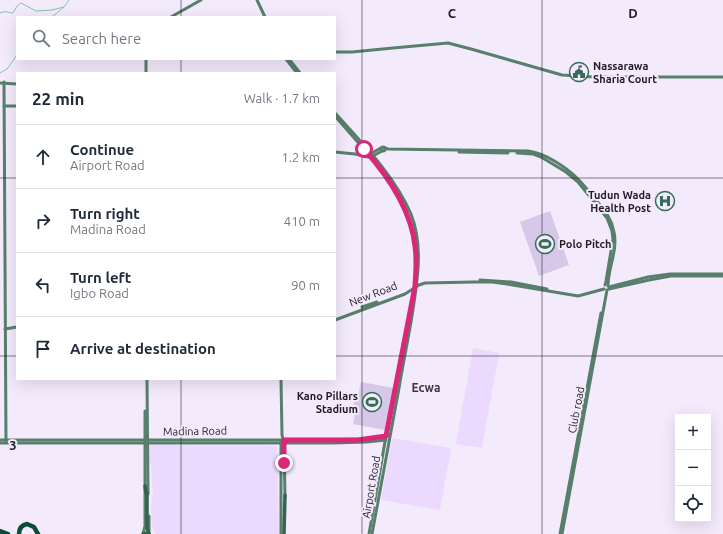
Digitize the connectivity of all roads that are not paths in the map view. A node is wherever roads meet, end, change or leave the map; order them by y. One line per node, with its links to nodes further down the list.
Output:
1 (201, 0): 3 (main road)
2 (258, 0): 4 (main road)
3 (173, 16)
4 (266, 16)
5 (336, 52): 12 (main road)
6 (146, 60): 9 (main road)
7 (289, 60): 10 (main road)
8 (289, 60): 11 (main road)
9 (146, 72)
10 (296, 72)
11 (299, 72)
12 (723, 77)
13 (0, 82): 14 (main road)
14 (4, 83): 15 (main road); 16 (main road)
15 (16, 83)
16 (4, 106): 17 (main road); 30 (main road)
17 (16, 106)
18 (336, 114): 23 (main road, Airport Road)
19 (336, 117): 20 (main road, Airport Road)
20 (364, 149): 22 (main road); 23 (main road, Airport Road)
21 (336, 152): 22 (main road)
22 (359, 155): 23 (main road); 24 (main road)
23 (371, 155): 24 (main road, Airport Road); 25 (main road, Airport Road); 28 (main road)
24 (374, 161): 25 (main road, Airport Road)
25 (413, 226): 27 (main road, Airport Road)
26 (723, 275): 28 (main road)
27 (416, 286): 28 (main road, New Road); 29 (main road, New Road); 35 (main road, Airport Road)
28 (606, 288): 51 (main road)
29 (336, 319)
30 (5, 323): 31 (main road); 32 (main road)
31 (16, 327): 32 (main road)
32 (5, 329): 37 (main road)
33 (146, 380): 38 (main road)
34 (281, 380): 39 (main road)
35 (388, 438): 39 (main road, Madina Road); 50 (main road, Airport Road)
36 (0, 442): 37 (main road, Madina Road)
37 (6, 442): 38 (main road, Madina Road)
38 (146, 442): 39 (main road, Madina Road); 40 (main road)
39 (283, 442): 42 (main road)
40 (146, 486): 41 (main road); 47 (main road); 48 (main road)
41 (147, 493): 47 (main road, bridge); 48 (main road, bridge)
42 (283, 495): 49 (main road); 49 (main road)
43 (0, 532): 45 (highway)
44 (37, 532): 46 (highway)
45 (6, 534)
46 (19, 534)
47 (144, 534): 48 (main road)
48 (149, 534)
49 (283, 534)
50 (371, 534)
51 (561, 534)

